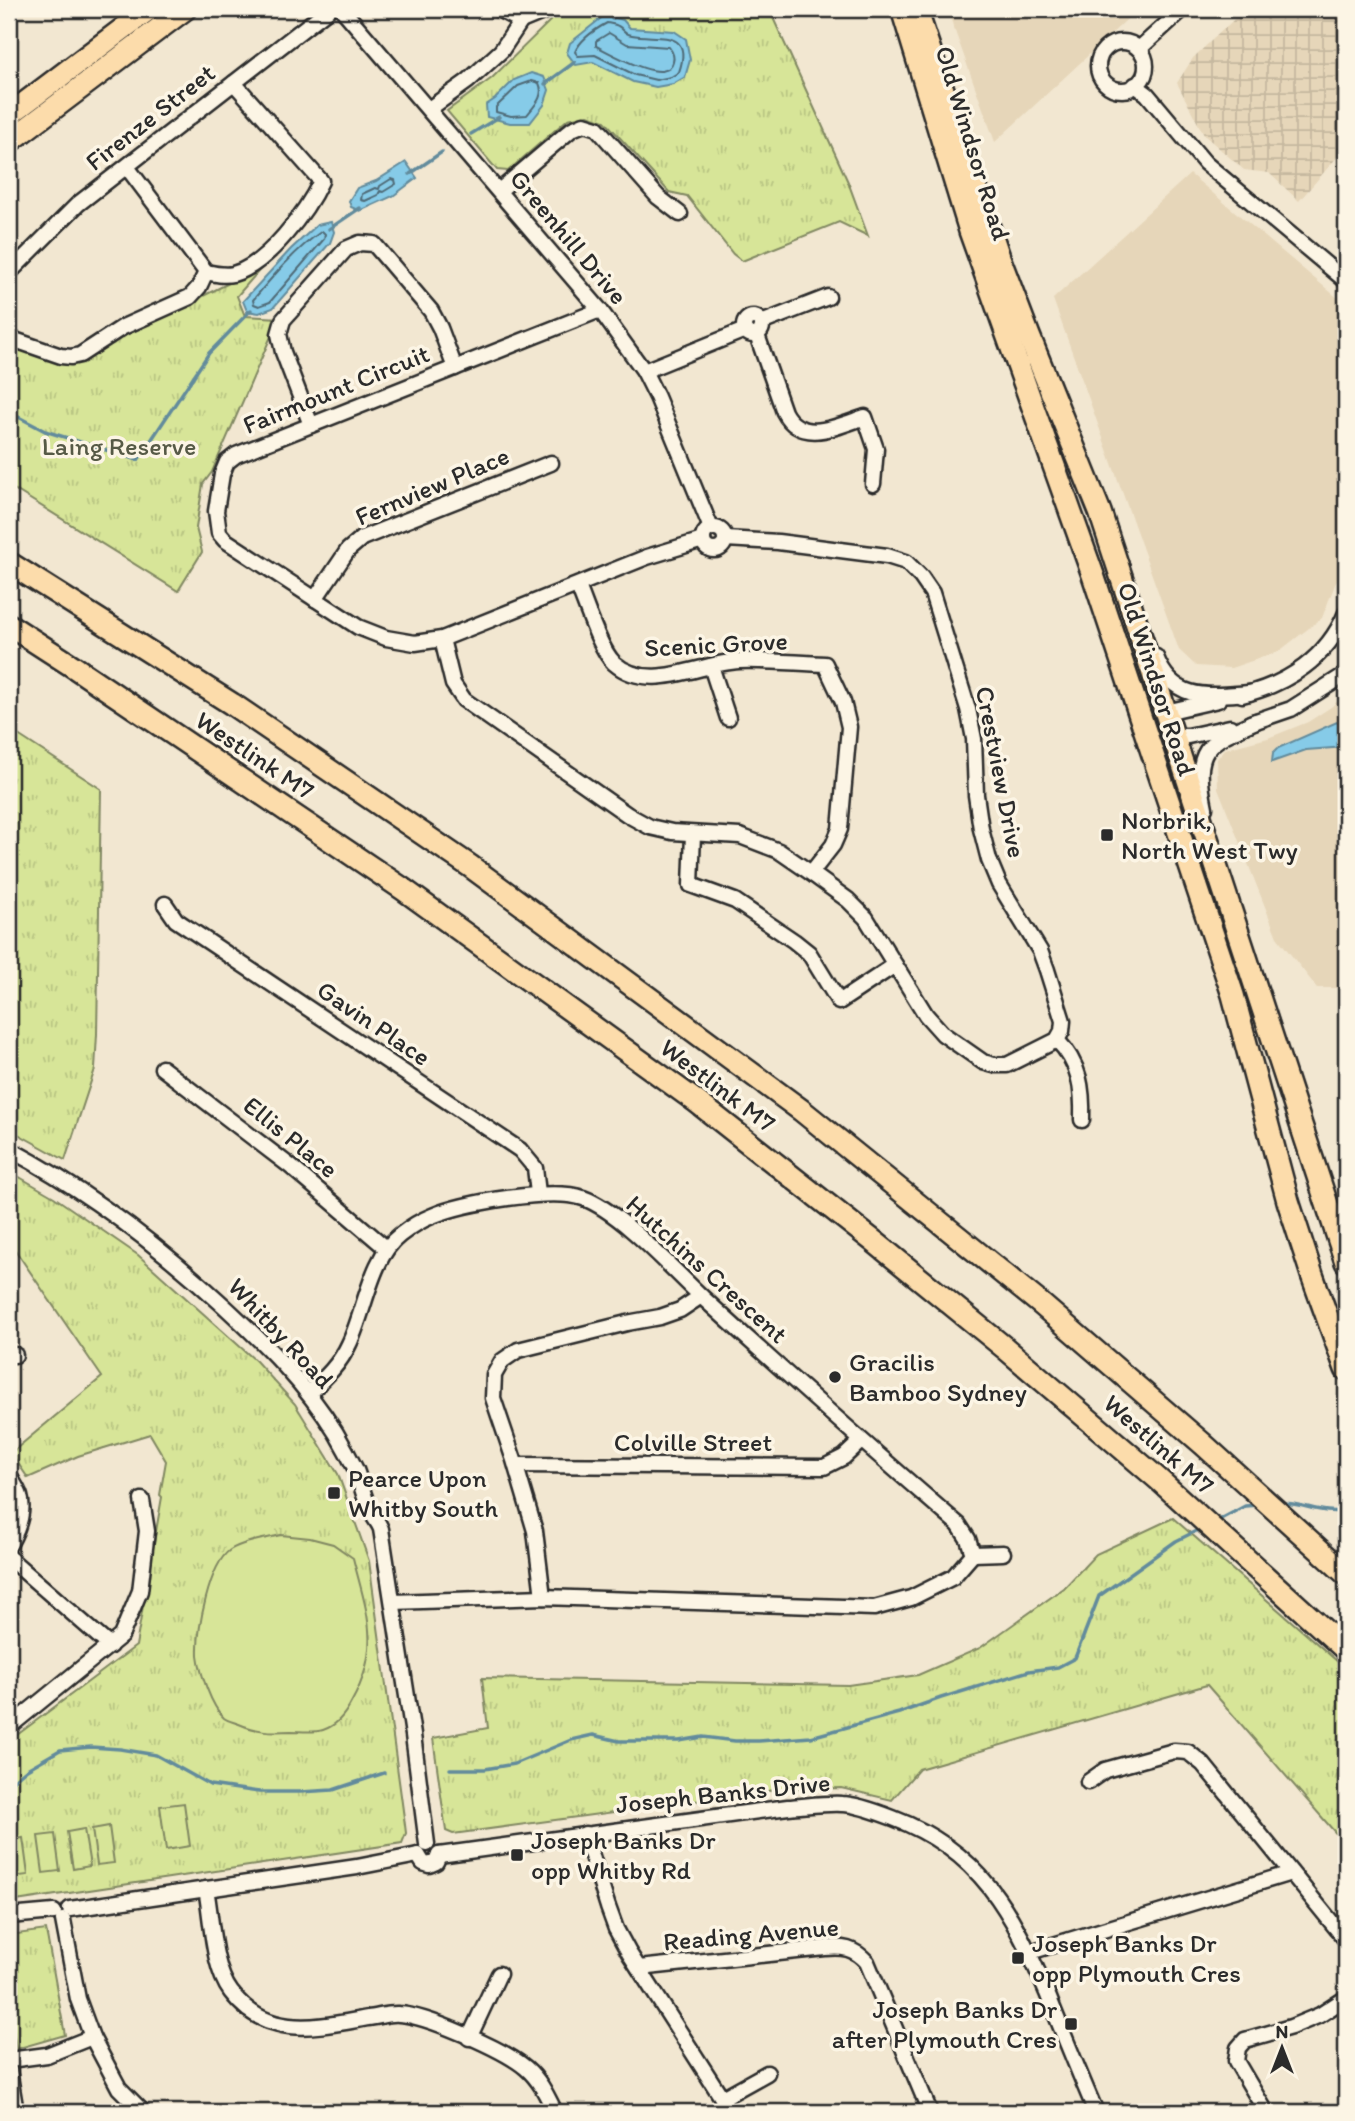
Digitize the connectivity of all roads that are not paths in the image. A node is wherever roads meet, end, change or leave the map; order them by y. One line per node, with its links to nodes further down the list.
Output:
1 (149, 9): 17 (highway)
2 (185, 9): 19 (highway)
3 (329, 9): 14 (street, Firenze Street)
4 (342, 9): 16 (street, Greenhill Drive)
5 (498, 9): 12 (street)
6 (550, 9): 12 (street)
7 (887, 9): 18 (highway)
8 (902, 9): 18 (highway, Old Windsor Road)
9 (916, 9): 18 (highway, Old Windsor Road)
10 (925, 9): 18 (highway)
11 (1183, 9): 13 (street)
12 (521, 21): 16 (street)
13 (1139, 49): 15 (street); 15 (street)
14 (234, 83): 20 (street, Firenze Street); 24 (street)
15 (1135, 85): 25 (street)
16 (429, 109): 21 (street, Greenhill Drive)
17 (9, 115)
18 (947, 127): 35 (highway, Old Windsor Road); 50 (highway, Old Windsor Road)
19 (9, 142)
20 (127, 167): 23 (street, Firenze Street); 24 (street)
21 (499, 191): 22 (street); 27 (street, Greenhill Drive)
22 (680, 214)
23 (9, 272)
24 (206, 272): 29 (street)
25 (1346, 281)
26 (828, 297): 28 (street)
27 (600, 310): 30 (street, Fairmount Circuit); 31 (street, Greenhill Drive)
28 (755, 329): 31 (street); 34 (street)
29 (9, 338)
30 (456, 368): 32 (street, Fairmount Circuit); 32 (street)
31 (644, 371): 36 (street, Greenhill Drive)
32 (311, 425): 39 (street, Fairmount Circuit)
33 (551, 463): 39 (street, Fernview Place)
34 (873, 484)
35 (1100, 512): 47 (street); 48 (highway, Old Windsor Road)
36 (707, 534): 38 (street, Fairmount Circuit); 58 (street, Crestview Drive)
37 (9, 563): 76 (highway, Westlink M7)
38 (578, 586): 42 (street, Fairmount Circuit); 44 (street, Scenic Grove)
39 (315, 598): 42 (street, Fairmount Circuit)
40 (1346, 613): 47 (street)
41 (9, 625): 80 (highway, Westlink M7)
42 (442, 639): 53 (street)
43 (1346, 663): 46 (street)
44 (711, 666): 49 (street); 54 (street, Scenic Grove)
45 (1346, 674): 46 (street)
46 (1319, 692): 51 (street)
47 (1249, 693): 48 (street)
48 (1166, 712): 50 (highway); 52 (highway, Old Windsor Road)
49 (728, 718)
50 (1140, 719): 52 (highway); 66 (highway, Old Windsor Road)
51 (1256, 721): 52 (street); 55 (street)
52 (1172, 736): 55 (highway, Old Windsor Road)
53 (693, 834): 54 (street); 57 (street)
54 (811, 873): 57 (street)
55 (1219, 877): 64 (highway, Old Windsor Road)
56 (165, 904): 62 (street, Gavin Place)
57 (895, 965): 58 (street)
58 (1057, 1040): 60 (street)
59 (162, 1068): 63 (street, Ellis Place)
60 (1082, 1120)
61 (9, 1149): 67 (street, Whitby Road)
62 (538, 1194): 63 (street, Hutchins Crescent); 65 (street, Hutchins Crescent)
63 (386, 1248): 67 (street)
64 (1346, 1262)
65 (701, 1296): 68 (street, Hutchins Crescent); 69 (street)
66 (1346, 1370)
67 (309, 1392): 78 (street, Whitby Road)
68 (861, 1441): 69 (street, Colville Street); 74 (street, Hutchins Crescent)
69 (516, 1465): 77 (street)
70 (9, 1475): 72 (street)
71 (142, 1500): 79 (street)
72 (9, 1545)
73 (1003, 1553): 74 (street)
74 (973, 1554): 77 (street)
75 (9, 1558): 79 (street)
76 (1346, 1574)
77 (543, 1597): 78 (street)
78 (393, 1602): 84 (street, Whitby Road)
79 (110, 1646): 81 (street)
80 (1346, 1650)
81 (9, 1727)
82 (1088, 1782): 85 (street)
83 (585, 1834): 84 (street, Joseph Banks Drive); 90 (street, Joseph Banks Drive); 91 (street)
84 (423, 1850): 86 (street)
85 (1291, 1873): 89 (street); 90 (street)
86 (206, 1889): 87 (street); 95 (street)
87 (63, 1913): 88 (street); 94 (street)
88 (9, 1916)
89 (1346, 1940)
90 (1030, 1952): 105 (street, Joseph Banks Drive)
91 (639, 1968): 99 (street); 104 (street, Reading Avenue)
92 (499, 1974): 95 (street)
93 (1346, 1998): 106 (street)
94 (92, 2037): 96 (street); 101 (street)
95 (469, 2038): 102 (street)
96 (9, 2060)
97 (9, 2070): 100 (street)
98 (767, 2073): 99 (street)
99 (722, 2098): 103 (street)
100 (16, 2112)
101 (143, 2112)
102 (555, 2112)
103 (728, 2112)
104 (930, 2112)
105 (1096, 2112)
106 (1266, 2112)

